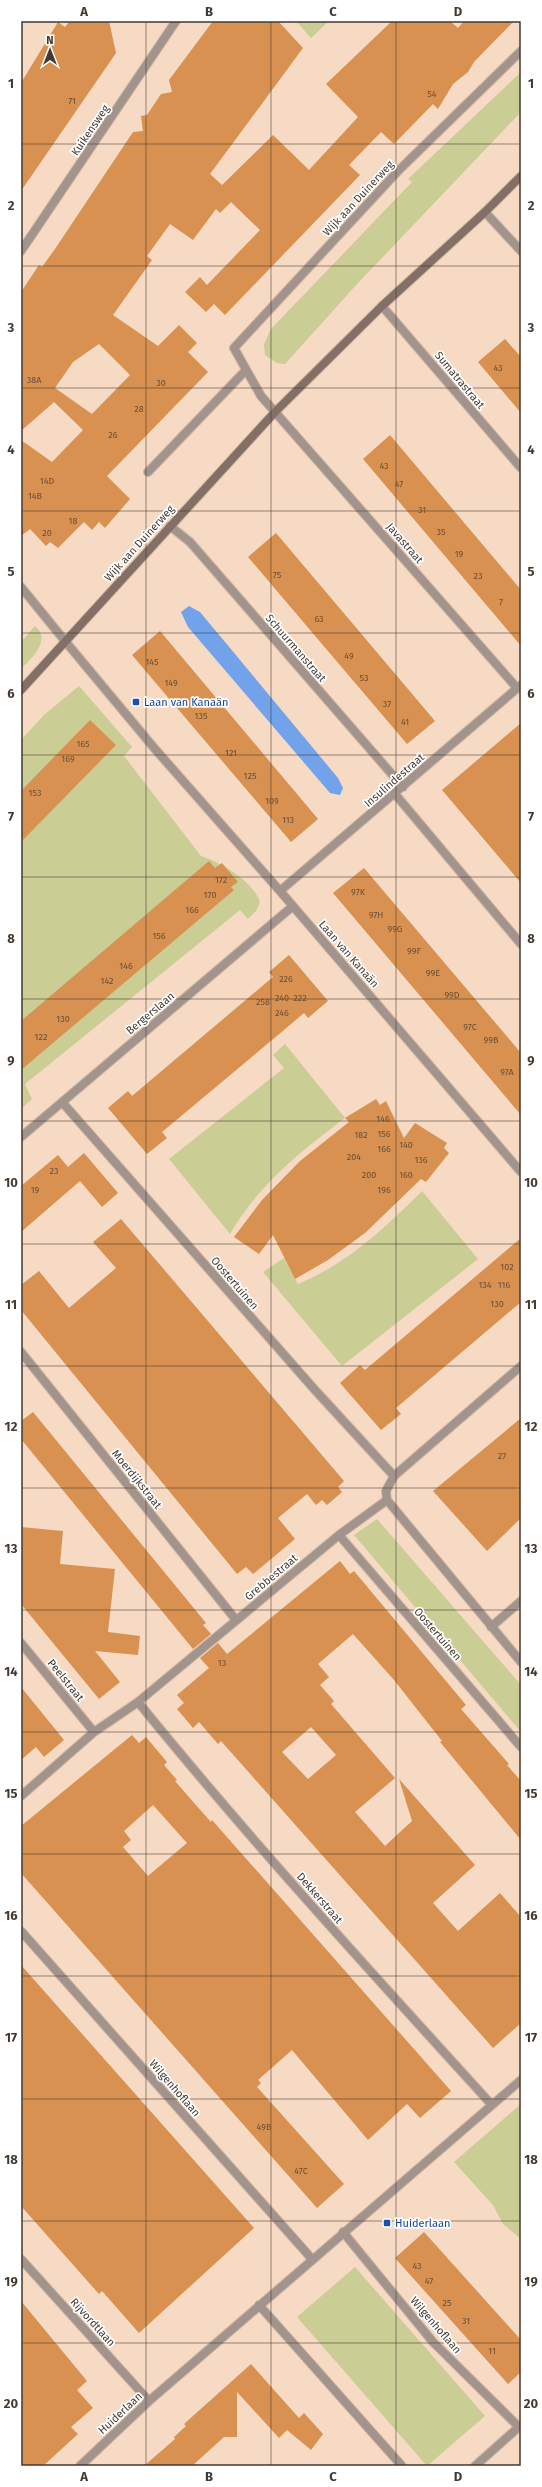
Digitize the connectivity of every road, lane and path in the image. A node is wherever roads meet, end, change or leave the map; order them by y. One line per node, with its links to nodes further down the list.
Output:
1 (176, 21): 5 (street, Kuikensweg)
2 (521, 51): 8 (street, Wijk aan Duinerweg)
3 (521, 176): 4 (main road, Wijk aan Duinerweg)
4 (485, 212): 6 (street); 7 (main road, Wijk aan Duinerweg)
5 (21, 251)
6 (521, 251)
7 (382, 306): 9 (main road, Wijk aan Duinerweg); 10 (street, Sumatrastraat)
8 (246, 370): 9 (street, Wijk aan Duinerweg); 11 (street)
9 (275, 412): 12 (main road, Wijk aan Duinerweg); 15 (street, Javastraat)
10 (521, 468)
11 (148, 472)
12 (170, 526): 14 (main road, Wijk aan Duinerweg); 17 (street, Schuurmanstraat)
13 (21, 587): 14 (street, Laan van Kanaän)
14 (65, 641): 16 (main road, Wijk aan Duinerweg); 19 (street, Laan van Kanaän)
15 (519, 686): 17 (street, Insulindestraat)
16 (21, 690)
17 (403, 787): 18 (street, Insulindestraat)
18 (395, 794): 19 (street, Insulindestraat); 21 (street)
19 (280, 891): 20 (street, Laan van Kanaän)
20 (293, 906): 22 (street, Bergerslaan); 24 (street, Laan van Kanaän)
21 (521, 944)
22 (62, 1102): 23 (street, Bergerslaan); 27 (street, Oostertuinen)
23 (21, 1137)
24 (521, 1172)
25 (21, 1352): 31 (street, Moerdijkstraat)
26 (521, 1366): 27 (street)
27 (394, 1476): 28 (street)
28 (387, 1500): 29 (street, Grebbestraat); 32 (street)
29 (338, 1535): 31 (street, Grebbestraat); 37 (street, Oostertuinen)
30 (521, 1601): 32 (street)
31 (236, 1620): 35 (street, Grebbestraat)
32 (491, 1627): 34 (street)
33 (21, 1642): 36 (street, Peelstraat)
34 (521, 1662)
35 (138, 1702): 36 (street, Grebbestraat); 41 (street, Dekkerstraat)
36 (94, 1732): 38 (street, Grebbestraat)
37 (521, 1747)
38 (21, 1796)
39 (21, 1931): 44 (street, Wilgenhoflaan)
40 (521, 2080): 41 (street, Huiderlaan)
41 (491, 2104): 42 (street, Huiderlaan)
42 (343, 2232): 44 (street, Huiderlaan); 47 (street, Wilgenhoflaan)
43 (21, 2259): 46 (street, Rijvordtlaan)
44 (312, 2259): 45 (street, Huiderlaan)
45 (259, 2305): 46 (street, Huiderlaan); 49 (street)
46 (149, 2400): 48 (street, Huiderlaan)
47 (520, 2426): 50 (street)
48 (80, 2466)
49 (402, 2466)
50 (475, 2466)

